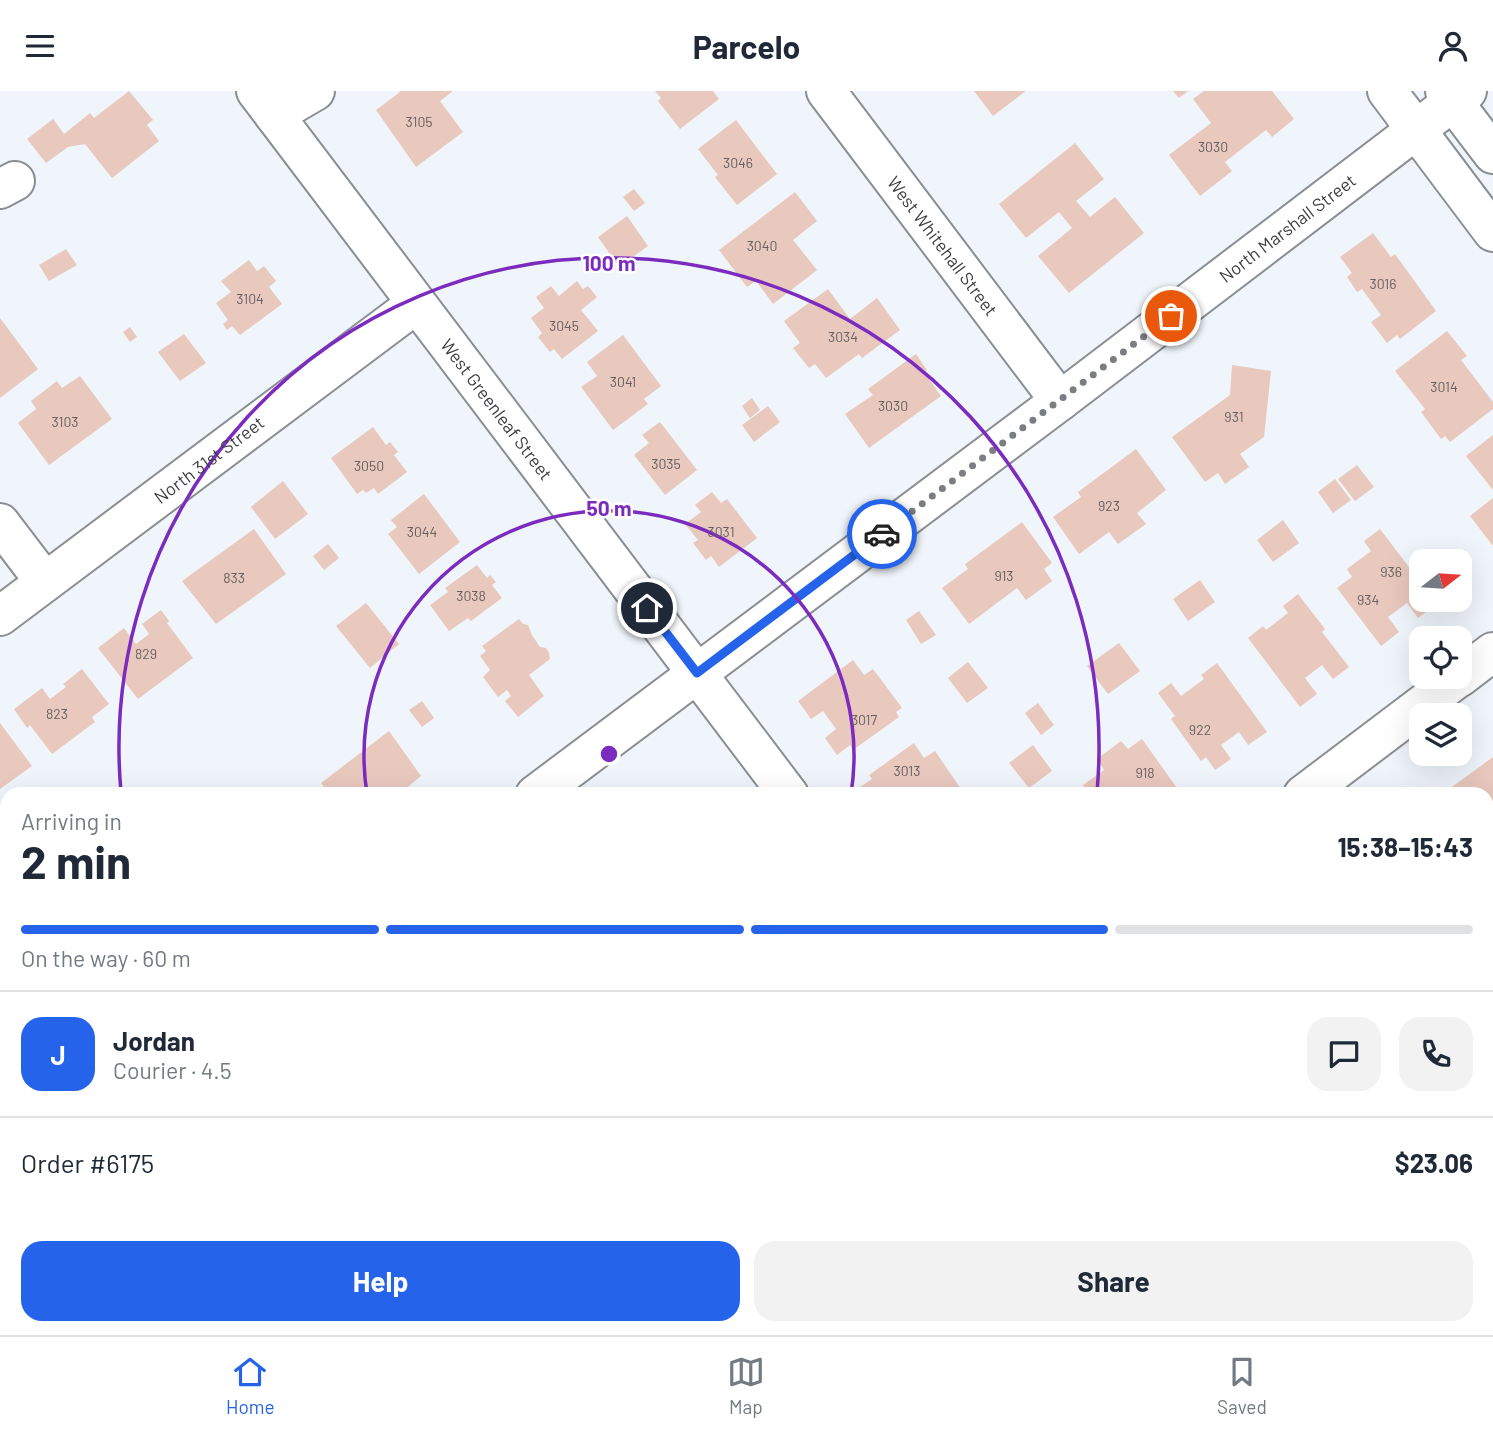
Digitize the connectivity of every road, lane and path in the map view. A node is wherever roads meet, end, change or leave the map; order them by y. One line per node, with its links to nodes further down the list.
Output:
1 (315, 91): 5 (street)
2 (826, 91): 10 (street, West Whitehall Street)
3 (1387, 91): 6 (street)
4 (1455, 95): 6 (street, North Marshall Street); 7 (street)
5 (265, 103): 9 (street, West Greenleaf Street)
6 (1416, 130): 8 (street); 10 (street, North Marshall Street)
7 (1493, 154)
8 (1493, 232)
9 (416, 303): 12 (street, North 31st Street); 16 (street, West Greenleaf Street)
10 (1060, 401): 16 (street, North Marshall Street)
11 (0, 523): 12 (street)
12 (45, 582): 13 (street, North 31st Street)
13 (0, 616)
14 (1493, 652): 15 (street)
15 (1472, 667)
16 (697, 673): 18 (street, North Marshall Street); 19 (street, West Greenleaf Street)
17 (1443, 689): 20 (street)
18 (546, 787)
19 (783, 787)
20 (1314, 787)

